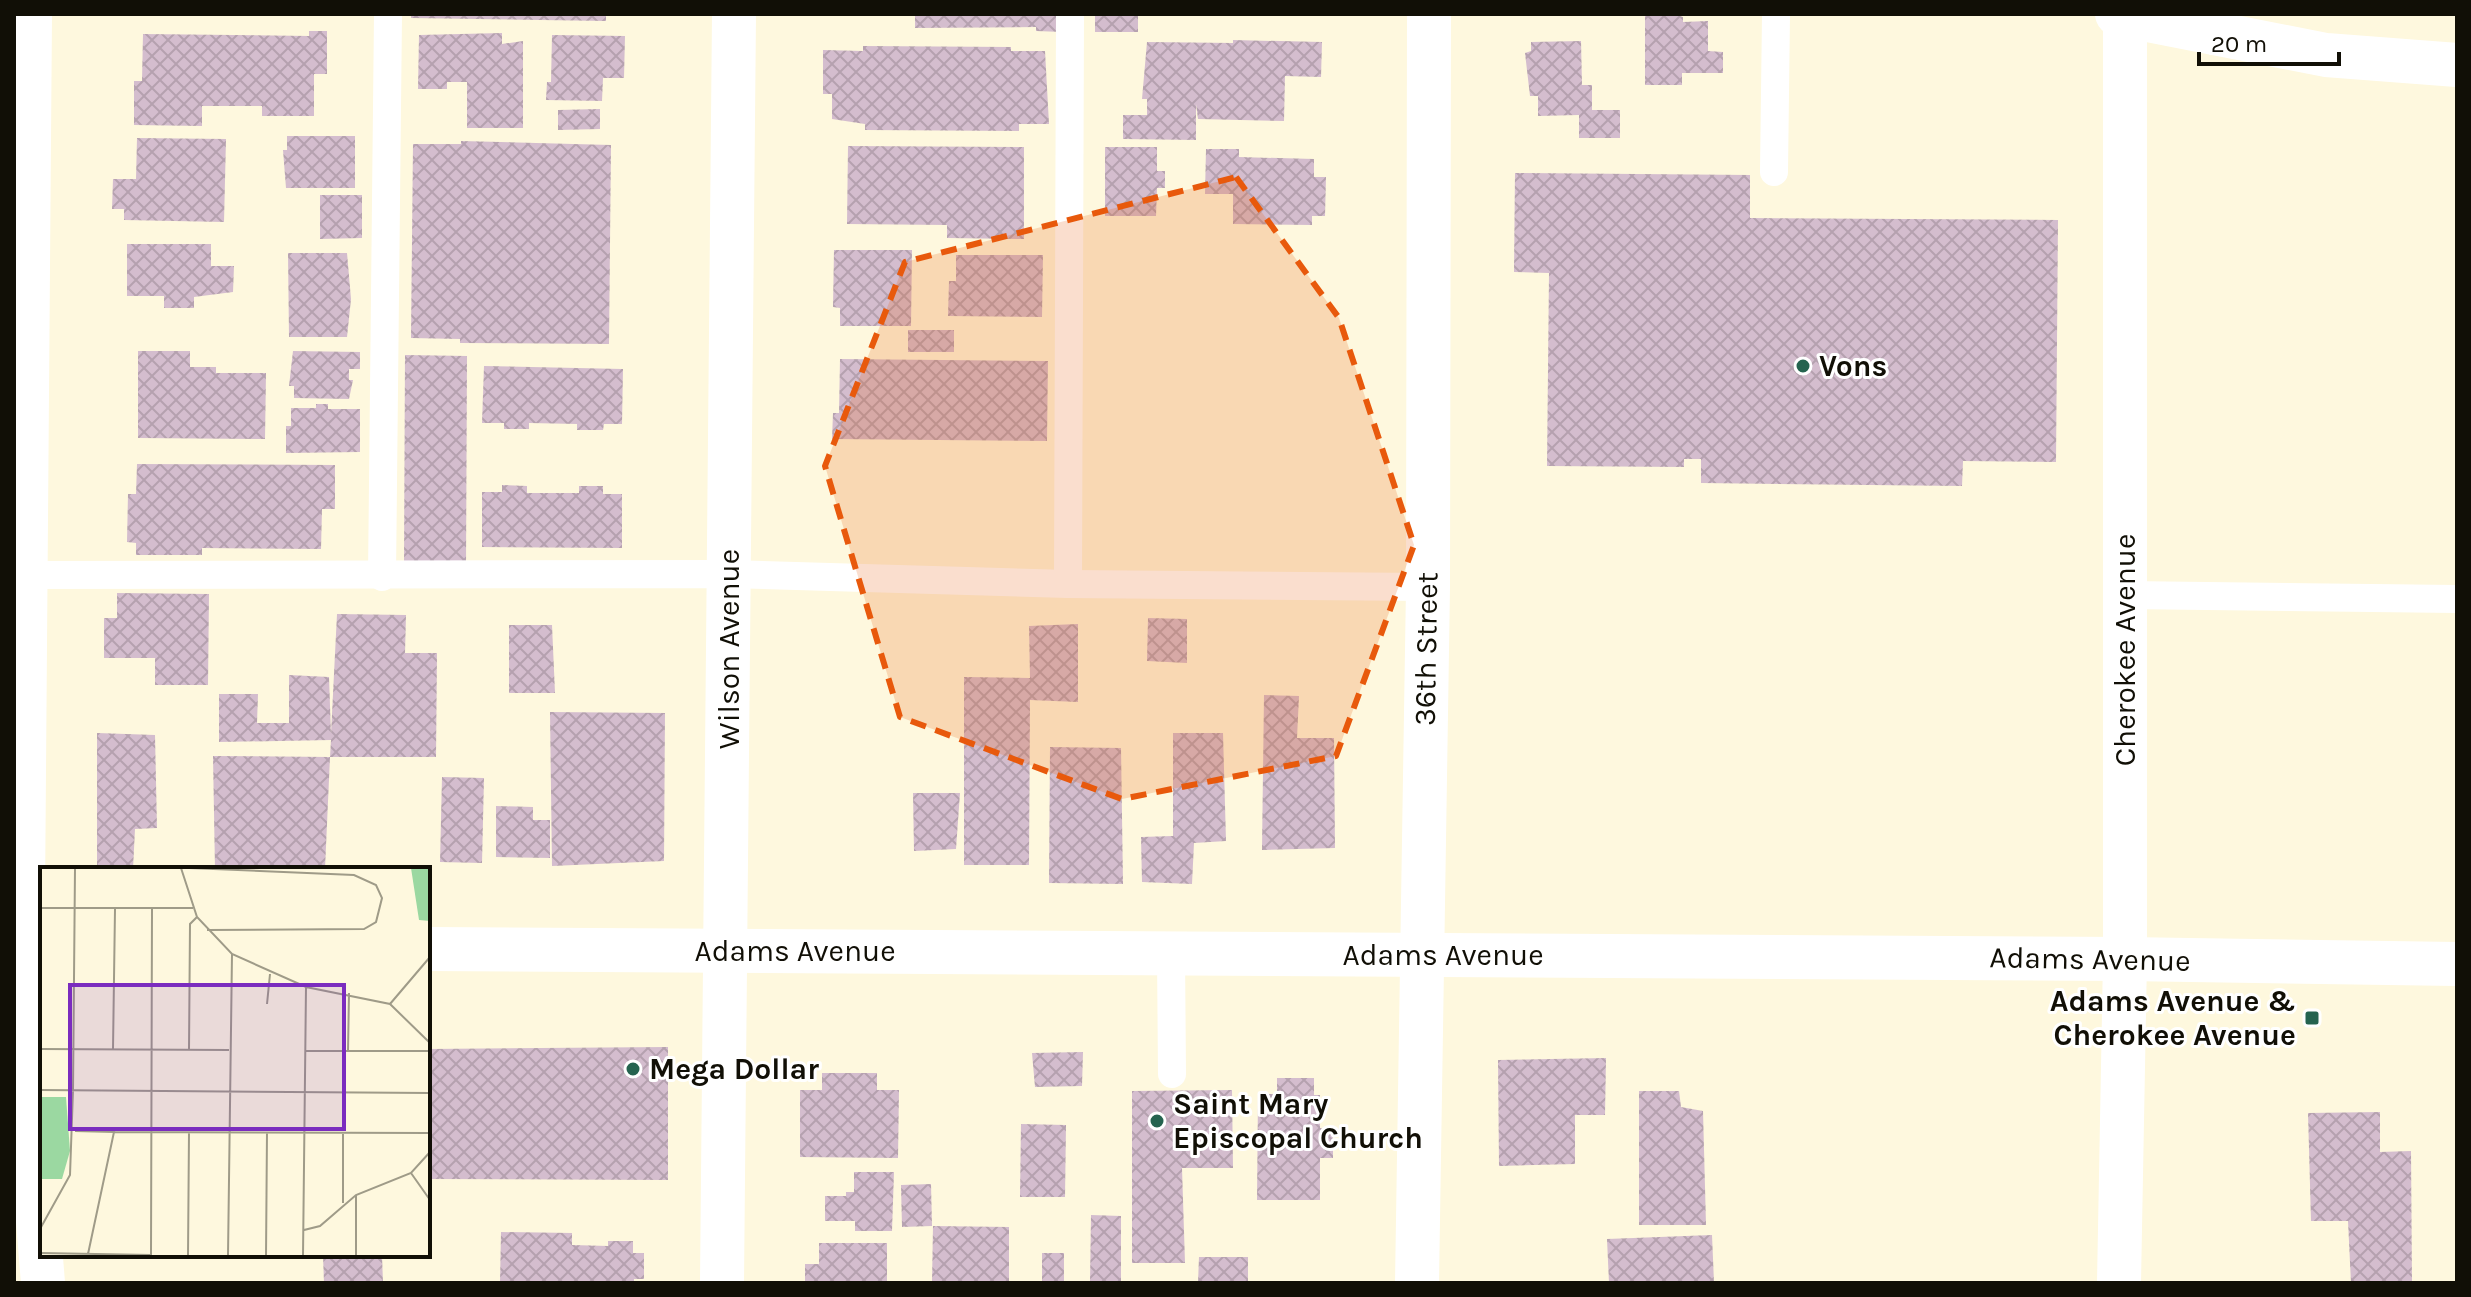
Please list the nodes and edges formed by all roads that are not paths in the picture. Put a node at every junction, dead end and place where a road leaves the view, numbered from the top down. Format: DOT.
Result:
graph roads {
  1 [pos="30,14"];
  2 [pos="388,14"];
  3 [pos="734,14"];
  4 [pos="1070,14"];
  5 [pos="1429,14"];
  6 [pos="1776,14"];
  7 [pos="2121,15"];
  8 [pos="2457,65"];
  9 [pos="1774,172"];
  10 [pos="730,574"];
  11 [pos="19,575"];
  12 [pos="382,577"];
  13 [pos="1068,584"];
  14 [pos="1428,587"];
  15 [pos="2125,595"];
  16 [pos="2457,599"];
  17 [pos="27,947"];
  18 [pos="430,949"];
  19 [pos="728,951"];
  20 [pos="1171,953"];
  21 [pos="1419,955"];
  22 [pos="2125,959"];
  23 [pos="2457,964"];
  24 [pos="1172,1074"];
  25 [pos="40,1246"];
  26 [pos="41,1257"];
  27 [pos="43,1283"];
  28 [pos="722,1283"];
  29 [pos="1417,1283"];
  30 [pos="2119,1283"];
  1 -- 11 [label="street"];
  2 -- 12 [label="lane"];
  3 -- 10 [label="street, Wilson Avenue"];
  4 -- 13 [label="lane"];
  5 -- 14 [label="street, 36th Street"];
  6 -- 9 [label="lane"];
  7 -- 8 [label="street"];
  7 -- 15 [label="street, Cherokee Avenue"];
  10 -- 12 [label="lane"];
  10 -- 13 [label="lane"];
  10 -- 19 [label="street, Wilson Avenue"];
  11 -- 12 [label="lane"];
  11 -- 17 [label="street"];
  13 -- 14 [label="lane"];
  14 -- 21 [label="street, 36th Street"];
  15 -- 16 [label="lane"];
  15 -- 22 [label="street, Cherokee Avenue"];
  17 -- 25 [label="street"];
  18 -- 19 [label="street, Adams Avenue"];
  19 -- 20 [label="street, Adams Avenue"];
  19 -- 28 [label="street, Wilson Avenue"];
  20 -- 21 [label="street, Adams Avenue"];
  20 -- 24 [label="lane"];
  21 -- 22 [label="street, Adams Avenue"];
  21 -- 29 [label="street, 36th Street"];
  22 -- 23 [label="street, Adams Avenue"];
  22 -- 30 [label="street, Cherokee Avenue"];
  26 -- 27 [label="street"];
}
